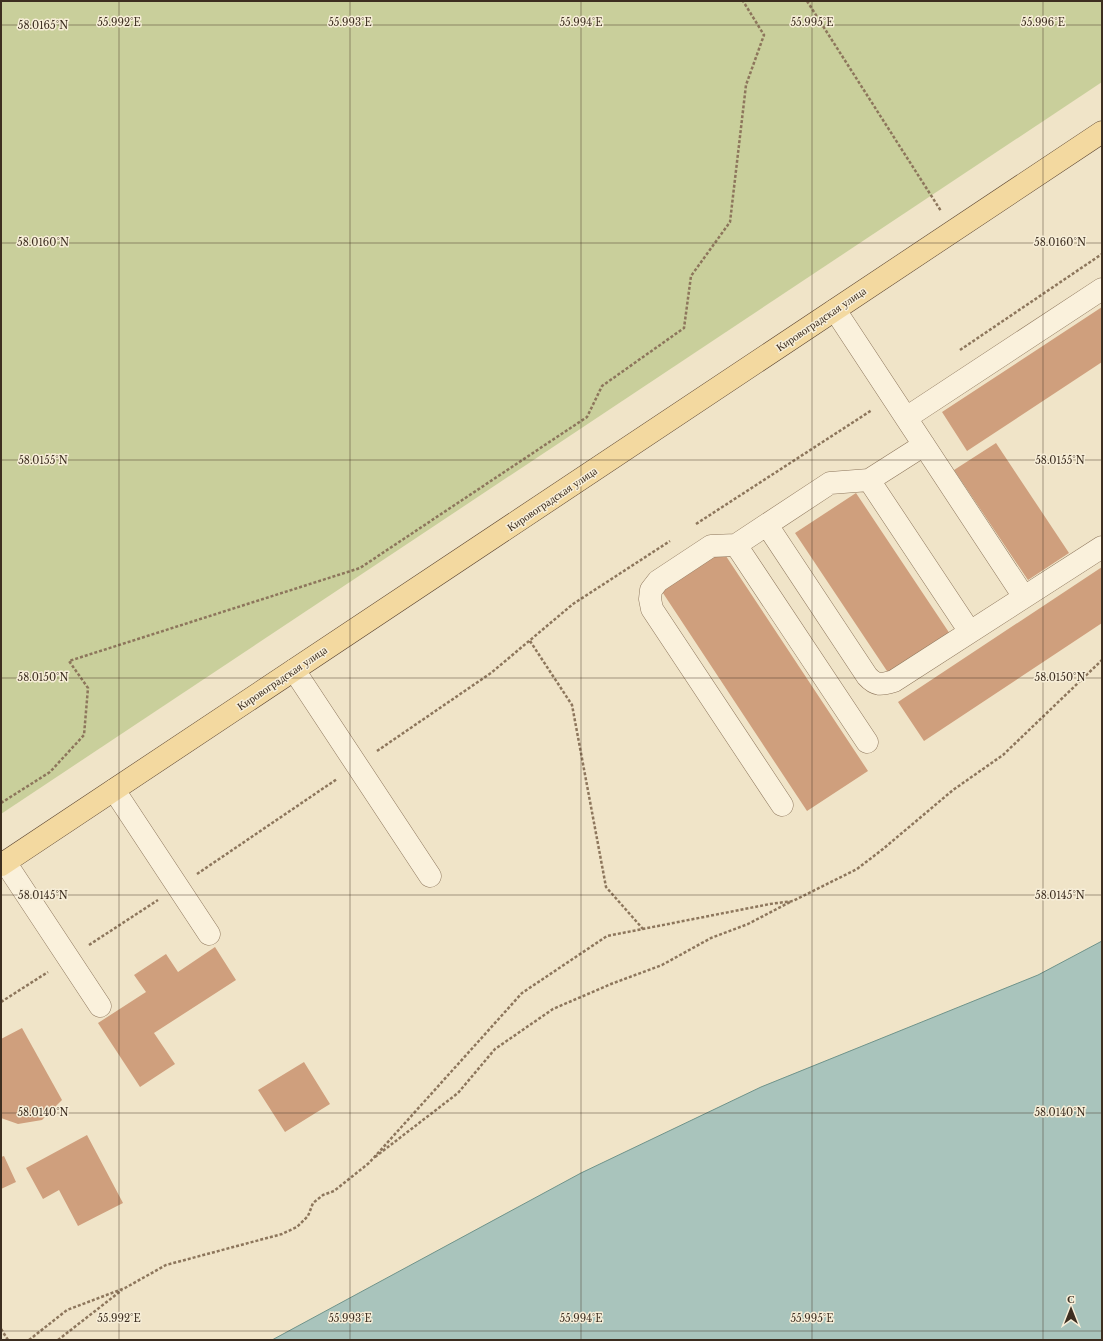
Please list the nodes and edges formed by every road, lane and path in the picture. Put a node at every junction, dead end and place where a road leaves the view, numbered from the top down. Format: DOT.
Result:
graph roads {
  1 [pos="743,1"];
  2 [pos="807,1"];
  3 [pos="1102,132"];
  4 [pos="954,231"];
  5 [pos="1102,254"];
  6 [pos="1102,289"];
  7 [pos="835,310"];
  8 [pos="958,352"];
  9 [pos="892,397"];
  10 [pos="906,418"];
  11 [pos="924,445"];
  12 [pos="869,480"];
  13 [pos="767,525"];
  14 [pos="692,527"];
  15 [pos="672,540"];
  16 [pos="736,545"];
  17 [pos="1102,546"];
  18 [pos="1024,597"];
  19 [pos="970,632"];
  20 [pos="530,640"];
  21 [pos="1102,660"];
  22 [pos="294,670"];
  23 [pos="867,742"];
  24 [pos="357,765"];
  25 [pos="114,790"];
  26 [pos="1,803"];
  27 [pos="782,805"];
  28 [pos="3,864"];
  29 [pos="430,876"];
  30 [pos="178,887"];
  31 [pos="793,901"];
  32 [pos="644,929"];
  33 [pos="209,934"];
  34 [pos="68,958"];
  35 [pos="1,1002"];
  36 [pos="100,1006"];
  37 [pos="368,1163"];
  38 [pos="125,1288"];
  39 [pos="1,1329"];
  40 [pos="8,1340"];
  41 [pos="29,1340"];
  42 [pos="58,1340"];
  1 -- 26 [label="path"];
  2 -- 4 [label="path"];
  3 -- 4 [label="main road, Кировоградская улица"];
  4 -- 7 [label="main road, Кировоградская улица"];
  5 -- 8 [label="path"];
  6 -- 10 [label="lane"];
  7 -- 9 [label="lane"];
  7 -- 22 [label="main road, Кировоградская улица"];
  9 -- 10 [label="lane"];
  9 -- 14 [label="path"];
  10 -- 11 [label="lane"];
  11 -- 12 [label="lane"];
  11 -- 18 [label="lane"];
  12 -- 13 [label="lane"];
  12 -- 19 [label="lane"];
  13 -- 16 [label="lane"];
  13 -- 19 [label="lane"];
  15 -- 20 [label="path"];
  16 -- 23 [label="lane"];
  16 -- 27 [label="lane"];
  17 -- 18 [label="lane"];
  18 -- 19 [label="lane"];
  20 -- 24 [label="path"];
  20 -- 32 [label="path"];
  21 -- 31 [label="path"];
  22 -- 24 [label="lane"];
  22 -- 25 [label="main road, Кировоградская улица"];
  24 -- 29 [label="lane"];
  24 -- 30 [label="path"];
  25 -- 28 [label="main road, Кировоградская улица"];
  25 -- 30 [label="lane"];
  28 -- 34 [label="lane"];
  30 -- 33 [label="lane"];
  30 -- 34 [label="path"];
  31 -- 32 [label="path"];
  31 -- 37 [label="path"];
  32 -- 37 [label="path"];
  34 -- 35 [label="path"];
  34 -- 36 [label="lane"];
  37 -- 38 [label="path"];
  38 -- 41 [label="path"];
  38 -- 42 [label="path"];
  39 -- 40 [label="path"];
}
